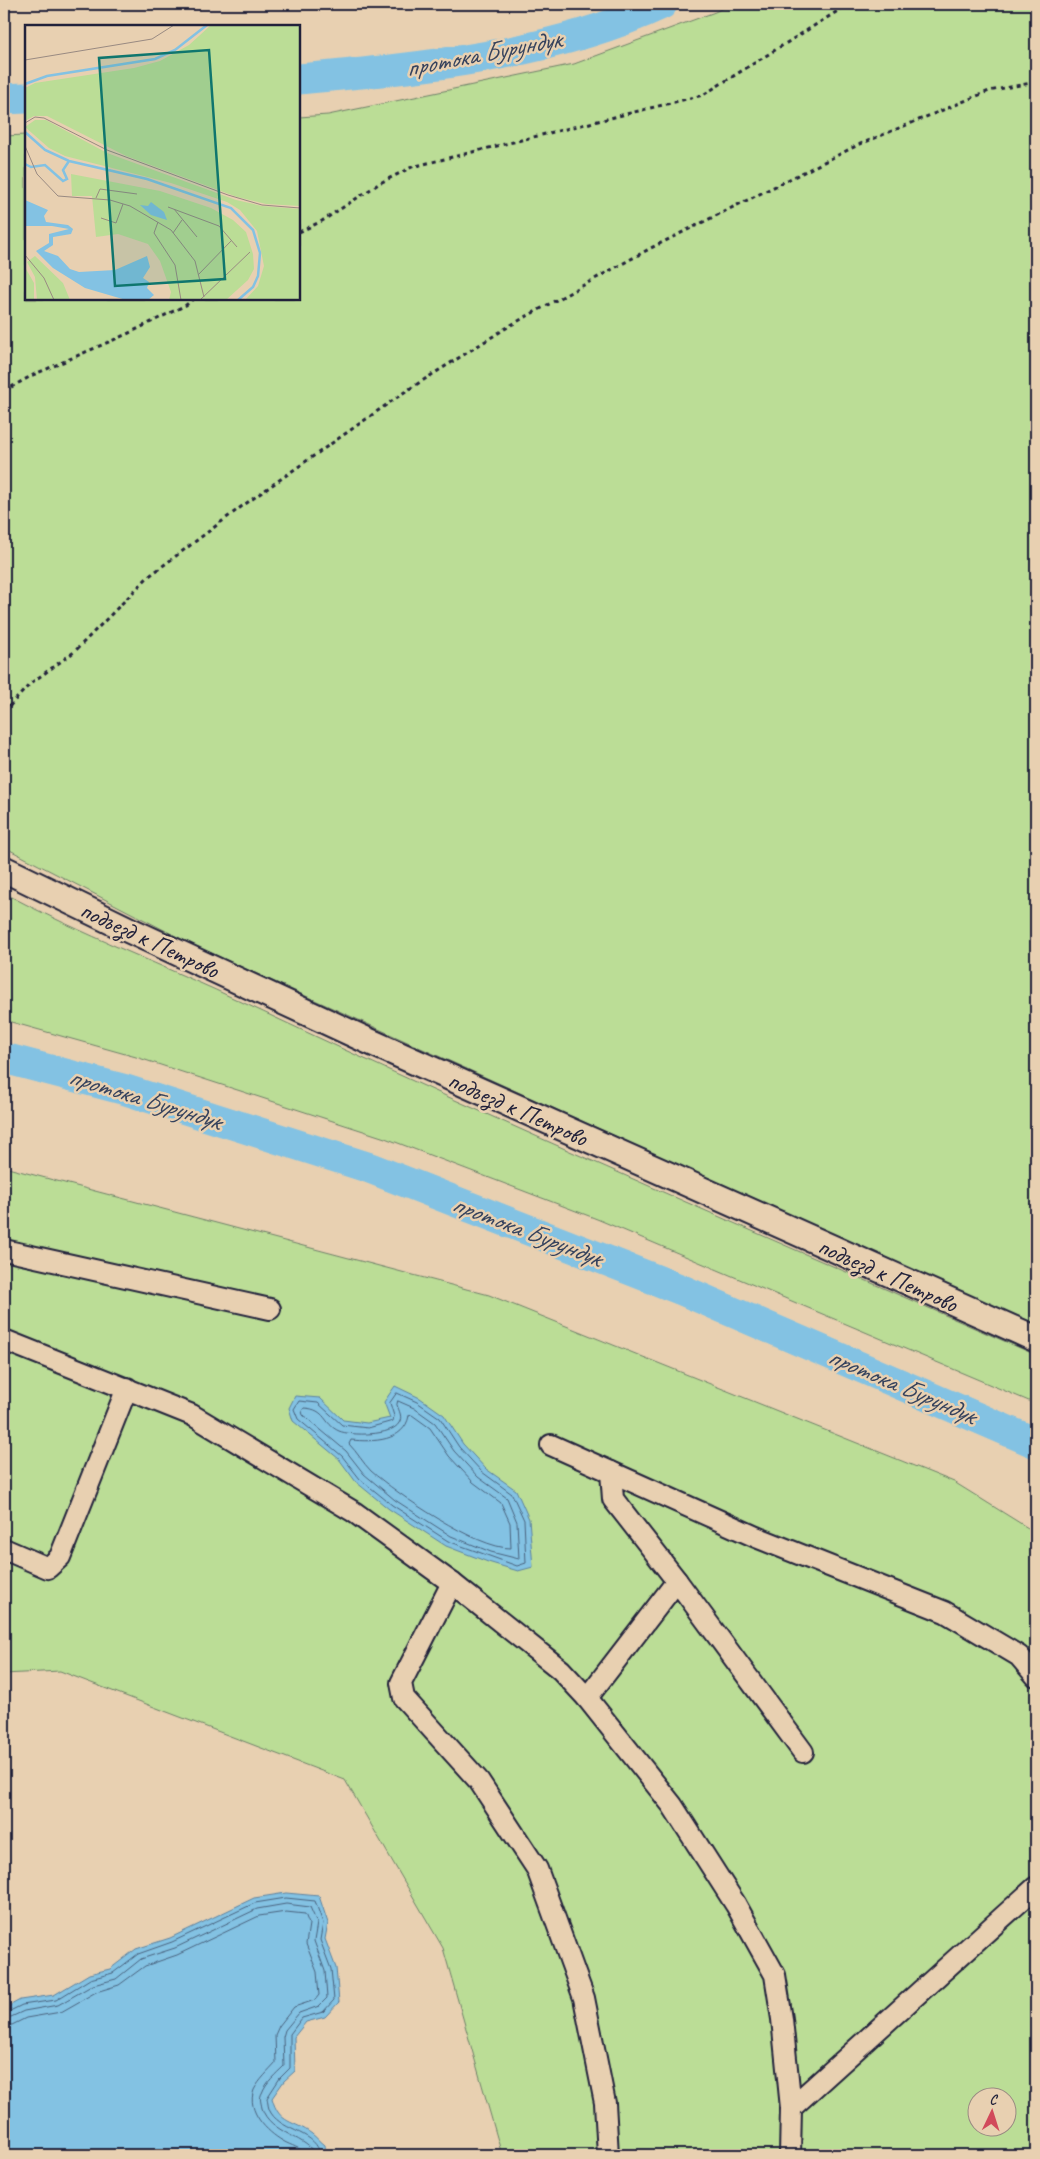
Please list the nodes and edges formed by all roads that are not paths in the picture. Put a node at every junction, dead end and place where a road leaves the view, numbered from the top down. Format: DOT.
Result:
graph roads {
  1 [pos="4,869"];
  2 [pos="4,1250"];
  3 [pos="270,1309"];
  4 [pos="1036,1339"];
  5 [pos="4,1340"];
  6 [pos="128,1388"];
  7 [pos="551,1445"];
  8 [pos="611,1472"];
  9 [pos="4,1549"];
  10 [pos="677,1581"];
  11 [pos="452,1583"];
  12 [pos="1036,1676"];
  13 [pos="587,1698"];
  14 [pos="803,1752"];
  15 [pos="1036,1887"];
  16 [pos="791,2108"];
  17 [pos="608,2155"];
  18 [pos="790,2155"];
  1 -- 4 [label="street, подъезд к Петрово"];
  2 -- 3 [label="street"];
  5 -- 6 [label="street"];
  6 -- 9 [label="street"];
  6 -- 11 [label="street"];
  7 -- 8 [label="street"];
  8 -- 10 [label="street"];
  8 -- 12 [label="street"];
  10 -- 13 [label="street"];
  10 -- 14 [label="street"];
  11 -- 13 [label="street"];
  11 -- 17 [label="street"];
  13 -- 16 [label="street"];
  15 -- 16 [label="street"];
  16 -- 18 [label="street"];
}
